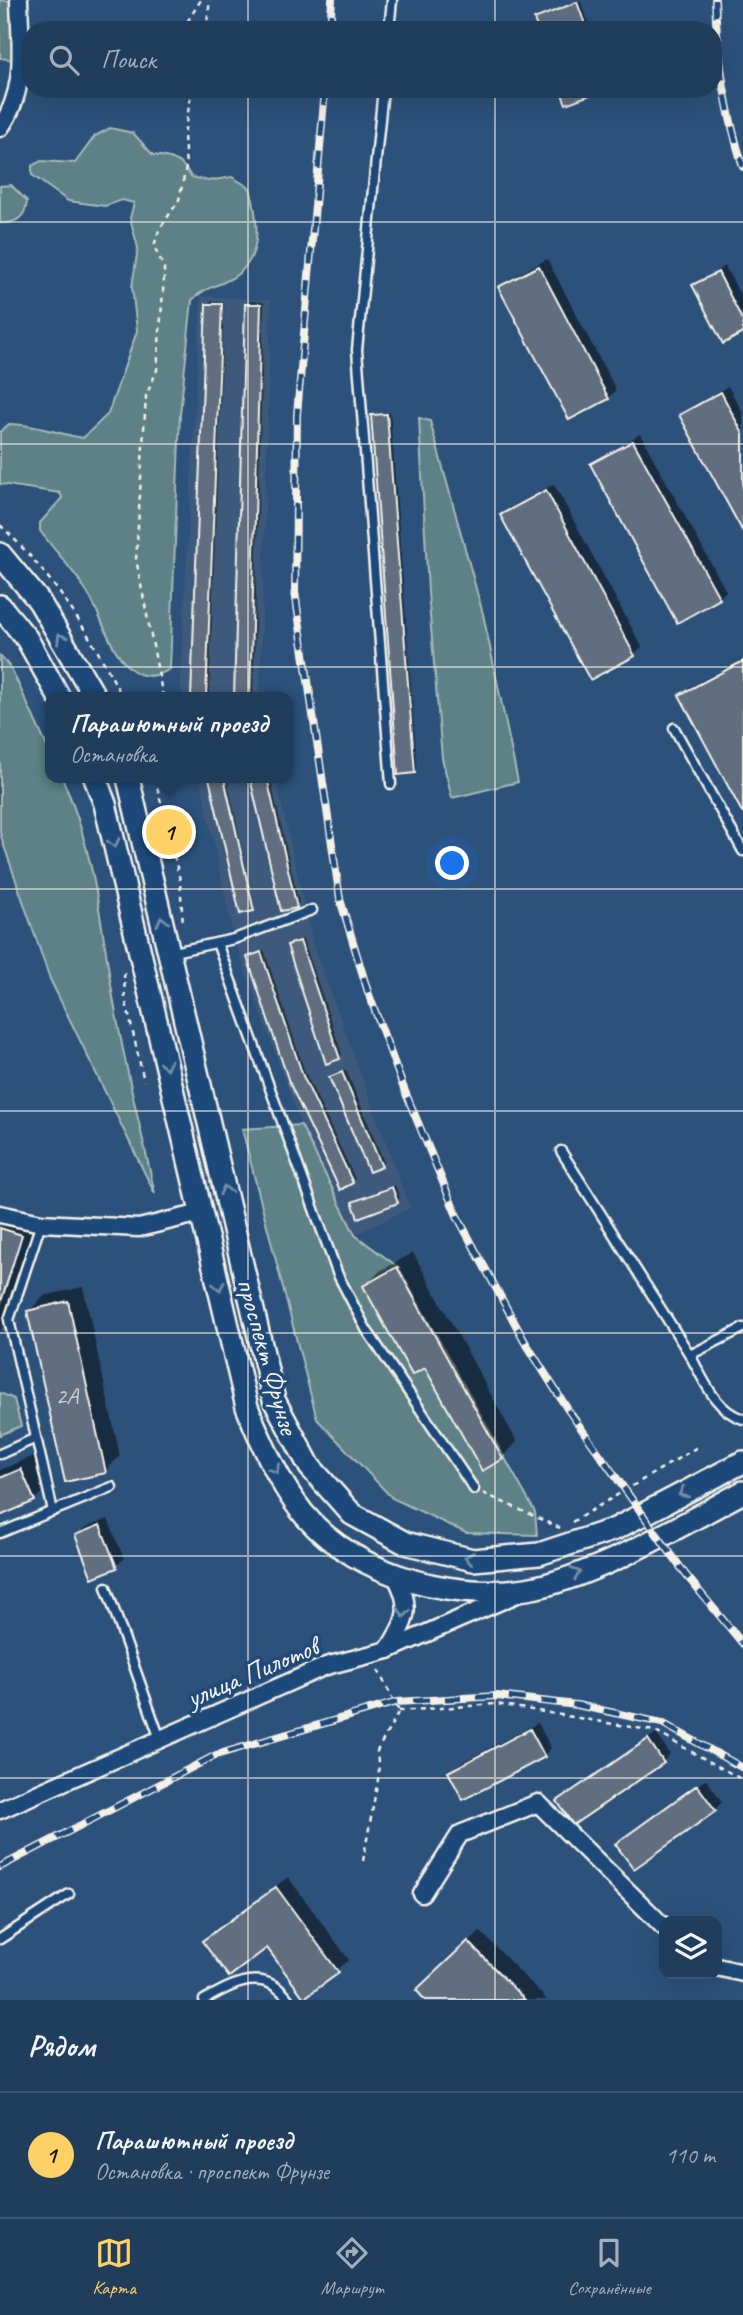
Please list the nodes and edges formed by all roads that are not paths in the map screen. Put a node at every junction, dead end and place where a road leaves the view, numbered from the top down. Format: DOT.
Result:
graph roads {
  1 [pos="19,0"];
  2 [pos="392,0"];
  3 [pos="390,21"];
  4 [pos="21,45"];
  5 [pos="21,74"];
  6 [pos="382,98"];
  7 [pos="0,128"];
  8 [pos="0,554"];
  9 [pos="0,606"];
  10 [pos="56,692"];
  11 [pos="92,692"];
  12 [pos="674,728"];
  13 [pos="97,783"];
  14 [pos="129,783"];
  15 [pos="391,785"];
  16 [pos="743,851"];
  17 [pos="312,910"];
  18 [pos="217,943"];
  19 [pos="169,953"];
  20 [pos="561,1151"];
  21 [pos="201,1213"];
  22 [pos="0,1214"];
  23 [pos="41,1223"];
  24 [pos="743,1328"];
  25 [pos="690,1355"];
  26 [pos="743,1419"];
  27 [pos="36,1438"];
  28 [pos="0,1454"];
  29 [pos="743,1462"];
  30 [pos="112,1487"];
  31 [pos="474,1489"];
  32 [pos="743,1492"];
  33 [pos="53,1511"];
  34 [pos="0,1532"];
  35 [pos="395,1575"];
  36 [pos="106,1587"];
  37 [pos="527,1589"];
  38 [pos="387,1650"];
  39 [pos="160,1739"];
  40 [pos="0,1810"];
  41 [pos="69,1894"];
  42 [pos="422,1894"];
  43 [pos="659,1922"];
  44 [pos="0,1939"];
  45 [pos="722,1968"];
  46 [pos="743,1973"];
  47 [pos="204,2000"];
  48 [pos="289,2000"];
  1 -- 4 [label="street"];
  2 -- 3 [label="lane"];
  5 -- 7 [label="street"];
  6 -- 15 [label="lane"];
  11 -- 8 [label="main road, one-way"];
  9 -- 10 [label="main road"];
  12 -- 16 [label="lane"];
  13 -- 21 [label="main road, проспект Фрунзе, one-way"];
  19 -- 14 [label="main road, проспект Фрунзе, one-way"];
  17 -- 18 [label="lane"];
  18 -- 19 [label="lane"];
  18 -- 31 [label="lane"];
  29 -- 19 [label="main road, проспект Фрунзе, one-way"];
  20 -- 25 [label="lane"];
  21 -- 23 [label="street"];
  21 -- 35 [label="main road, проспект Фрунзе, one-way"];
  22 -- 23 [label="street"];
  23 -- 27 [label="lane"];
  24 -- 25 [label="lane"];
  25 -- 26 [label="lane"];
  27 -- 28 [label="lane"];
  27 -- 33 [label="lane"];
  30 -- 33 [label="lane"];
  37 -- 32 [label="main road, проспект Фрунзе, one-way"];
  33 -- 34 [label="lane"];
  35 -- 37 [label="main road, проспект Фрунзе"];
  35 -- 38 [label="street, one-way"];
  36 -- 39 [label="lane"];
  37 -- 38 [label="street, улица Пилотов"];
  38 -- 39 [label="street, улица Пилотов"];
  39 -- 40 [label="street, улица Пилотов"];
  41 -- 44 [label="lane"];
  42 -- 43 [label="street"];
  45 -- 46 [label="street"];
  47 -- 48 [label="lane"];
}
